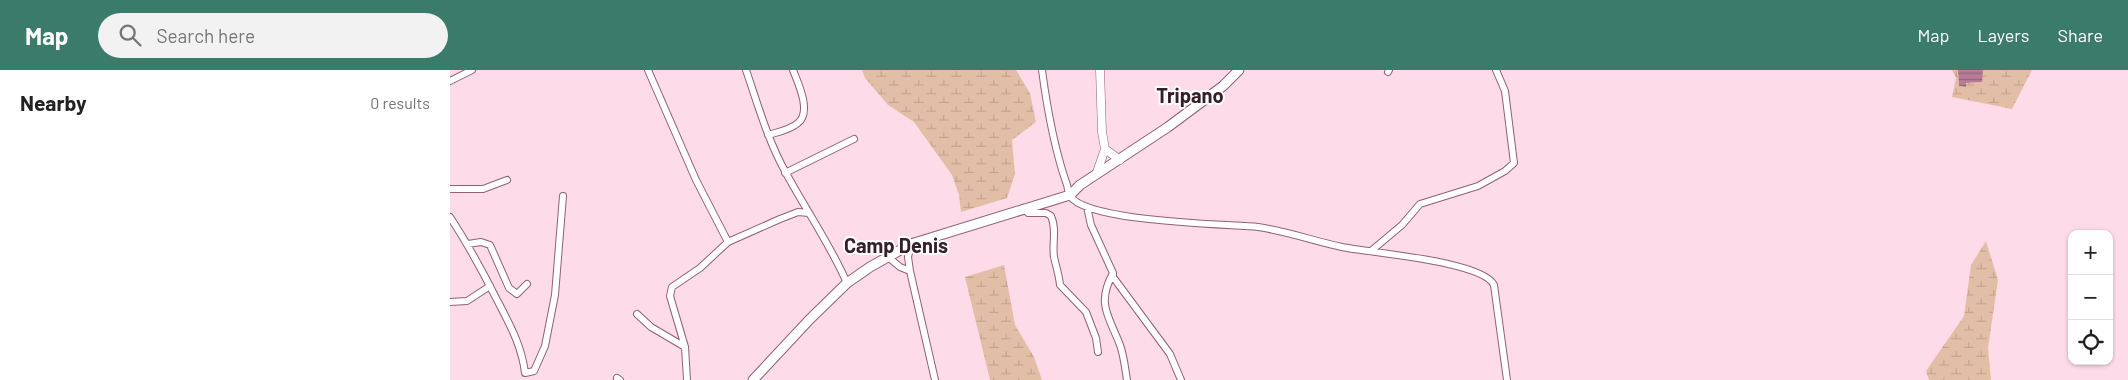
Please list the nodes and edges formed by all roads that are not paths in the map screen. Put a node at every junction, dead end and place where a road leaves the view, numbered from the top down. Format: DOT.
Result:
graph roads {
  1 [pos="472,70"];
  2 [pos="648,70"];
  3 [pos="746,70"];
  4 [pos="793,70"];
  5 [pos="1042,70"];
  6 [pos="1100,70"];
  7 [pos="1239,70"];
  8 [pos="1496,70"];
  9 [pos="450,82"];
  10 [pos="768,136"];
  11 [pos="854,139"];
  12 [pos="1105,149"];
  13 [pos="1120,160"];
  14 [pos="785,173"];
  15 [pos="1096,175"];
  16 [pos="507,180"];
  17 [pos="450,189"];
  18 [pos="1070,195"];
  19 [pos="563,196"];
  20 [pos="804,204"];
  21 [pos="1087,207"];
  22 [pos="1023,208"];
  23 [pos="798,212"];
  24 [pos="809,213"];
  25 [pos="450,217"];
  26 [pos="728,242"];
  27 [pos="468,244"];
  28 [pos="911,244"];
  29 [pos="1372,251"];
  30 [pos="888,257"];
  31 [pos="910,271"];
  32 [pos="1113,273"];
  33 [pos="847,282"];
  34 [pos="527,284"];
  35 [pos="490,286"];
  36 [pos="450,302"];
  37 [pos="637,314"];
  38 [pos="684,347"];
  39 [pos="1098,352"];
  40 [pos="525,377"];
  41 [pos="687,380"];
  42 [pos="753,380"];
  43 [pos="935,380"];
  44 [pos="1128,380"];
  45 [pos="1181,380"];
  46 [pos="1507,380"];
  1 -- 9 [label="street"];
  2 -- 26 [label="street"];
  3 -- 10 [label="street"];
  4 -- 10 [label="street"];
  5 -- 18 [label="street"];
  6 -- 12 [label="main road"];
  7 -- 13 [label="highway"];
  8 -- 29 [label="street"];
  10 -- 14 [label="street"];
  11 -- 14 [label="street"];
  12 -- 13 [label="main road"];
  12 -- 15 [label="main road"];
  13 -- 15 [label="highway"];
  14 -- 20 [label="street"];
  15 -- 18 [label="highway"];
  16 -- 17 [label="street"];
  18 -- 21 [label="street"];
  18 -- 22 [label="highway"];
  19 -- 40 [label="street"];
  20 -- 23 [label="street"];
  20 -- 24 [label="street"];
  21 -- 29 [label="street"];
  21 -- 32 [label="street"];
  22 -- 28 [label="highway"];
  22 -- 39 [label="street"];
  23 -- 24 [label="street"];
  23 -- 26 [label="street"];
  24 -- 33 [label="street"];
  25 -- 27 [label="street"];
  26 -- 38 [label="street"];
  27 -- 34 [label="street"];
  27 -- 35 [label="street"];
  28 -- 30 [label="highway"];
  28 -- 31 [label="street"];
  29 -- 46 [label="street"];
  30 -- 31 [label="street"];
  30 -- 33 [label="highway"];
  31 -- 43 [label="street"];
  32 -- 44 [label="street"];
  32 -- 45 [label="street"];
  33 -- 42 [label="highway"];
  35 -- 36 [label="street"];
  35 -- 40 [label="street"];
  37 -- 38 [label="street"];
  38 -- 41 [label="street"];
}
